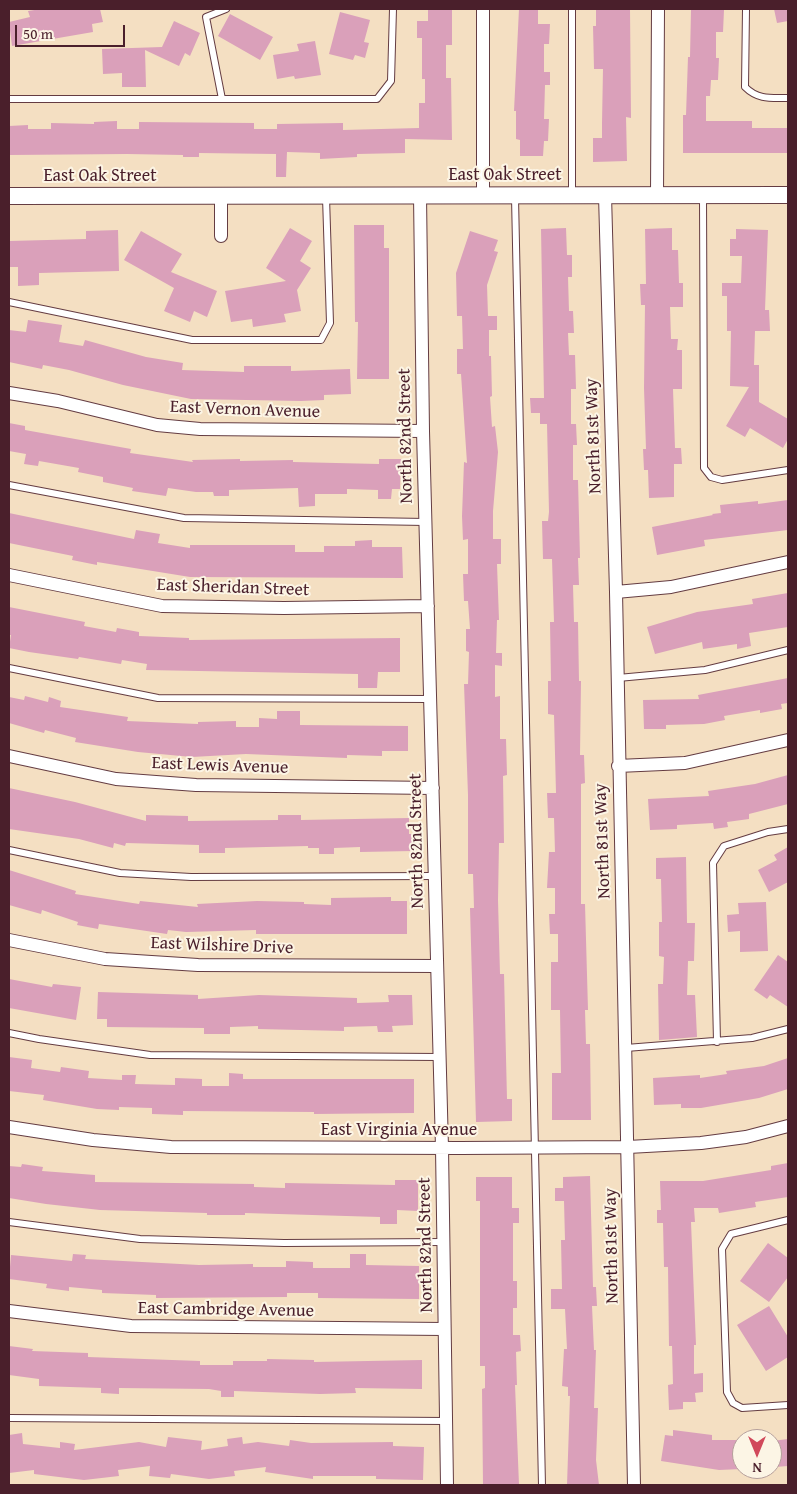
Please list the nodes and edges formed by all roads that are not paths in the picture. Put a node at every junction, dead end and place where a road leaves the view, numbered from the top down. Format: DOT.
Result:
graph roads {
  1 [pos="226,9"];
  2 [pos="393,9"];
  3 [pos="483,9"];
  4 [pos="572,9"];
  5 [pos="658,9"];
  6 [pos="746,9"];
  7 [pos="788,98"];
  8 [pos="9,99"];
  9 [pos="222,99"];
  10 [pos="788,195"];
  11 [pos="9,196"];
  12 [pos="221,196"];
  13 [pos="326,196"];
  14 [pos="420,196"];
  15 [pos="483,196"];
  16 [pos="515,196"];
  17 [pos="572,196"];
  18 [pos="605,196"];
  19 [pos="657,196"];
  20 [pos="703,196"];
  21 [pos="221,236"];
  22 [pos="9,302"];
  23 [pos="9,393"];
  24 [pos="423,431"];
  25 [pos="788,470"];
  26 [pos="9,486"];
  27 [pos="426,522"];
  28 [pos="788,562"];
  29 [pos="9,575"];
  30 [pos="616,592"];
  31 [pos="428,606"];
  32 [pos="788,650"];
  33 [pos="9,668"];
  34 [pos="618,678"];
  35 [pos="431,699"];
  36 [pos="788,740"];
  37 [pos="9,756"];
  38 [pos="618,766"];
  39 [pos="433,788"];
  40 [pos="788,829"];
  41 [pos="9,850"];
  42 [pos="435,876"];
  43 [pos="9,940"];
  44 [pos="437,966"];
  45 [pos="788,1029"];
  46 [pos="9,1033"];
  47 [pos="717,1042"];
  48 [pos="626,1048"];
  49 [pos="439,1057"];
  50 [pos="788,1126"];
  51 [pos="9,1127"];
  52 [pos="628,1147"];
  53 [pos="442,1148"];
  54 [pos="534,1148"];
  55 [pos="788,1220"];
  56 [pos="9,1222"];
  57 [pos="443,1242"];
  58 [pos="9,1311"];
  59 [pos="444,1329"];
  60 [pos="788,1405"];
  61 [pos="9,1418"];
  62 [pos="446,1421"];
  63 [pos="447,1485"];
  64 [pos="542,1485"];
  65 [pos="634,1485"];
  1 -- 9 [label="lane"];
  2 -- 9 [label="lane"];
  3 -- 15 [label="street"];
  4 -- 17 [label="lane"];
  5 -- 19 [label="street"];
  6 -- 7 [label="lane"];
  8 -- 9 [label="lane"];
  10 -- 20 [label="street, East Oak Street"];
  11 -- 12 [label="street, East Oak Street"];
  12 -- 13 [label="street, East Oak Street"];
  12 -- 21 [label="street"];
  13 -- 14 [label="street, East Oak Street"];
  13 -- 22 [label="lane"];
  14 -- 15 [label="street, East Oak Street"];
  14 -- 24 [label="street, North 82nd Street"];
  15 -- 16 [label="street, East Oak Street"];
  16 -- 17 [label="street, East Oak Street"];
  16 -- 54 [label="lane"];
  17 -- 18 [label="street, East Oak Street"];
  18 -- 19 [label="street, East Oak Street"];
  18 -- 30 [label="street, North 81st Way"];
  19 -- 20 [label="street, East Oak Street"];
  20 -- 25 [label="lane"];
  23 -- 24 [label="street, East Vernon Avenue"];
  24 -- 27 [label="street, North 82nd Street"];
  26 -- 27 [label="lane"];
  27 -- 31 [label="street, North 82nd Street"];
  28 -- 30 [label="street"];
  29 -- 31 [label="street, East Sheridan Street"];
  30 -- 34 [label="street, North 81st Way"];
  31 -- 35 [label="street, North 82nd Street"];
  32 -- 34 [label="lane"];
  33 -- 35 [label="lane"];
  34 -- 38 [label="street, North 81st Way"];
  35 -- 39 [label="street, North 82nd Street"];
  36 -- 38 [label="street"];
  37 -- 39 [label="street, East Lewis Avenue"];
  38 -- 48 [label="street, North 81st Way"];
  39 -- 42 [label="street, North 82nd Street"];
  40 -- 47 [label="lane"];
  41 -- 42 [label="lane"];
  42 -- 44 [label="street, North 82nd Street"];
  43 -- 44 [label="street, East Wilshire Drive"];
  44 -- 49 [label="street, North 82nd Street"];
  45 -- 47 [label="lane"];
  46 -- 49 [label="lane"];
  47 -- 48 [label="lane"];
  48 -- 52 [label="street, North 81st Way"];
  49 -- 53 [label="street, North 82nd Street"];
  50 -- 52 [label="street, East Virginia Avenue"];
  51 -- 53 [label="street, East Virginia Avenue"];
  52 -- 54 [label="street, East Virginia Avenue"];
  52 -- 65 [label="street, North 81st Way"];
  53 -- 54 [label="street, East Virginia Avenue"];
  53 -- 57 [label="street, North 82nd Street"];
  54 -- 64 [label="lane"];
  55 -- 60 [label="lane"];
  56 -- 57 [label="lane"];
  57 -- 59 [label="street, North 82nd Street"];
  58 -- 59 [label="street, East Cambridge Avenue"];
  59 -- 62 [label="street, North 82nd Street"];
  61 -- 62 [label="lane"];
  62 -- 63 [label="street, North 82nd Street"];
}
